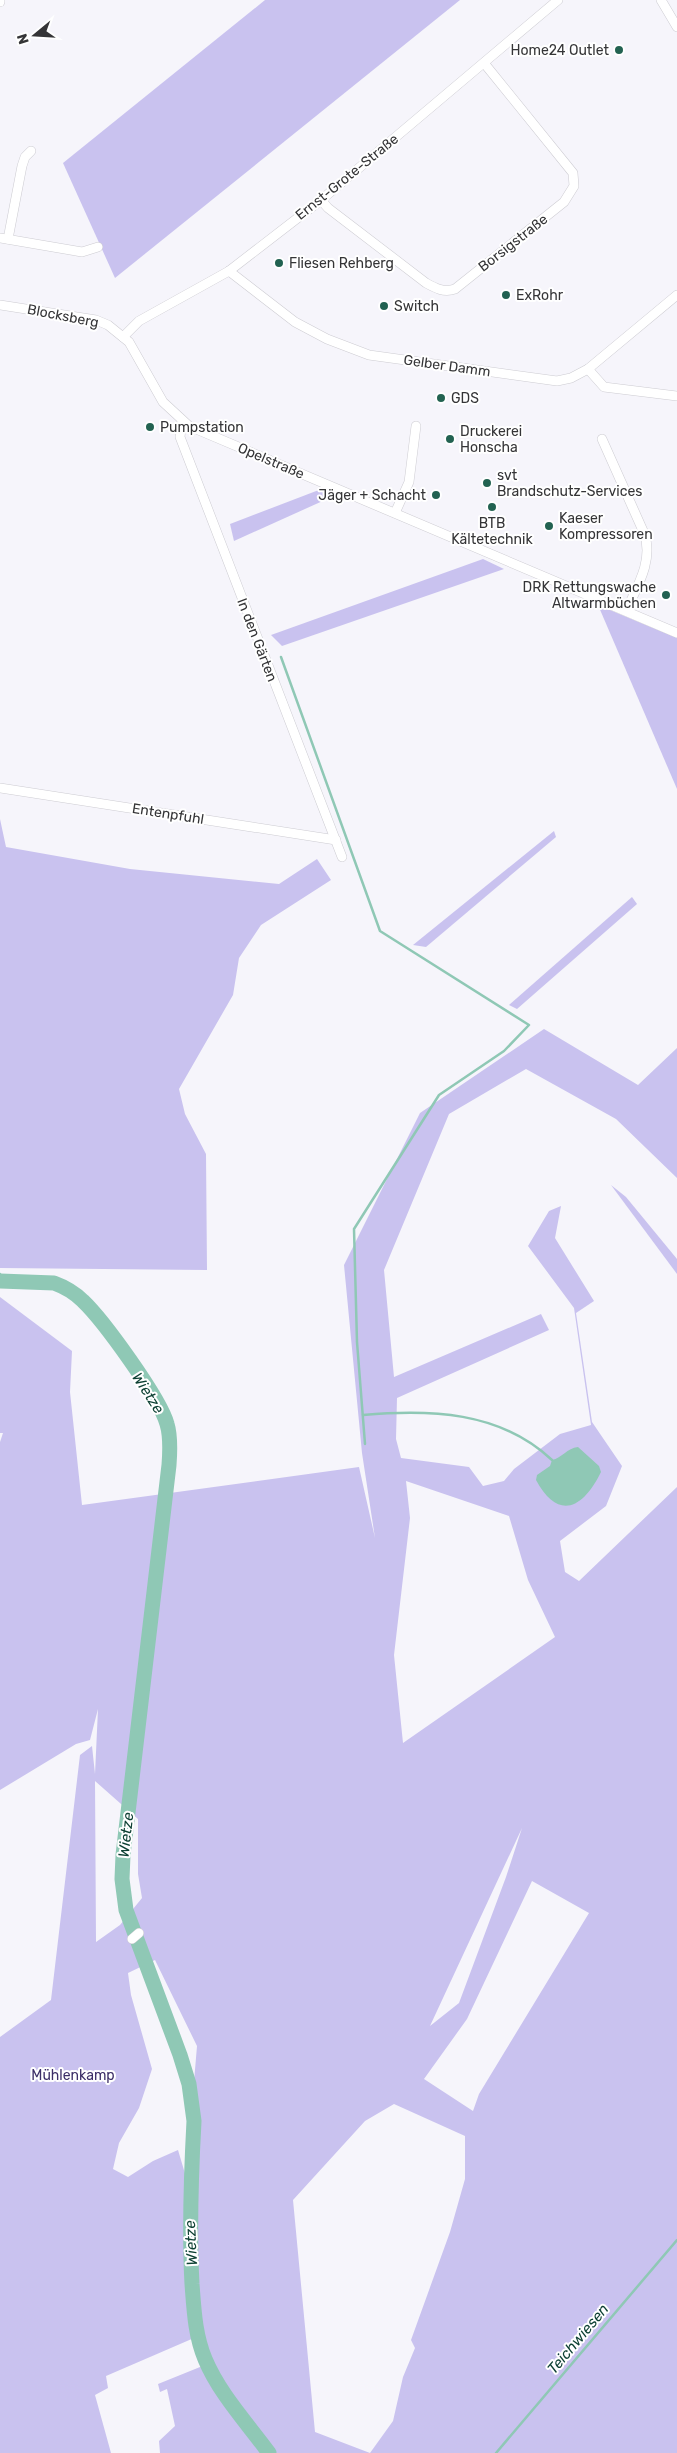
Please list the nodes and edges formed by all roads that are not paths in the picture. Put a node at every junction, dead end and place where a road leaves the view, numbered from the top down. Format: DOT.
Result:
graph roads {
  1 [pos="558,0"];
  2 [pos="661,0"];
  3 [pos="677,28"];
  4 [pos="484,63"];
  5 [pos="32,150"];
  6 [pos="321,200"];
  7 [pos="4,239"];
  8 [pos="98,246"];
  9 [pos="229,271"];
  10 [pos="677,295"];
  11 [pos="0,306"];
  12 [pos="123,337"];
  13 [pos="588,368"];
  14 [pos="677,396"];
  15 [pos="182,421"];
  16 [pos="416,426"];
  17 [pos="602,439"];
  18 [pos="395,513"];
  19 [pos="626,611"];
  20 [pos="677,633"];
  21 [pos="0,788"];
  22 [pos="336,840"];
  23 [pos="342,857"];
  1 -- 4 [label="street, Ernst-Grote-Straße"];
  2 -- 3 [label="street"];
  4 -- 6 [label="street, Ernst-Grote-Straße"];
  4 -- 6 [label="street, Borsigstraße"];
  5 -- 7 [label="street"];
  6 -- 9 [label="street, Ernst-Grote-Straße"];
  7 -- 8 [label="street"];
  9 -- 12 [label="street, Ernst-Grote-Straße"];
  9 -- 13 [label="street, Gelber Damm"];
  10 -- 13 [label="street, Gelber Damm"];
  11 -- 12 [label="street, Blocksberg"];
  12 -- 15 [label="street, Opelstraße"];
  13 -- 14 [label="street"];
  15 -- 18 [label="street, Opelstraße"];
  15 -- 22 [label="street, In den Gärten"];
  16 -- 18 [label="street"];
  17 -- 19 [label="street"];
  18 -- 19 [label="street, Opelstraße"];
  19 -- 20 [label="street, Opelstraße"];
  21 -- 22 [label="street, Entenpfuhl"];
  22 -- 23 [label="street, In den Gärten"];
}
